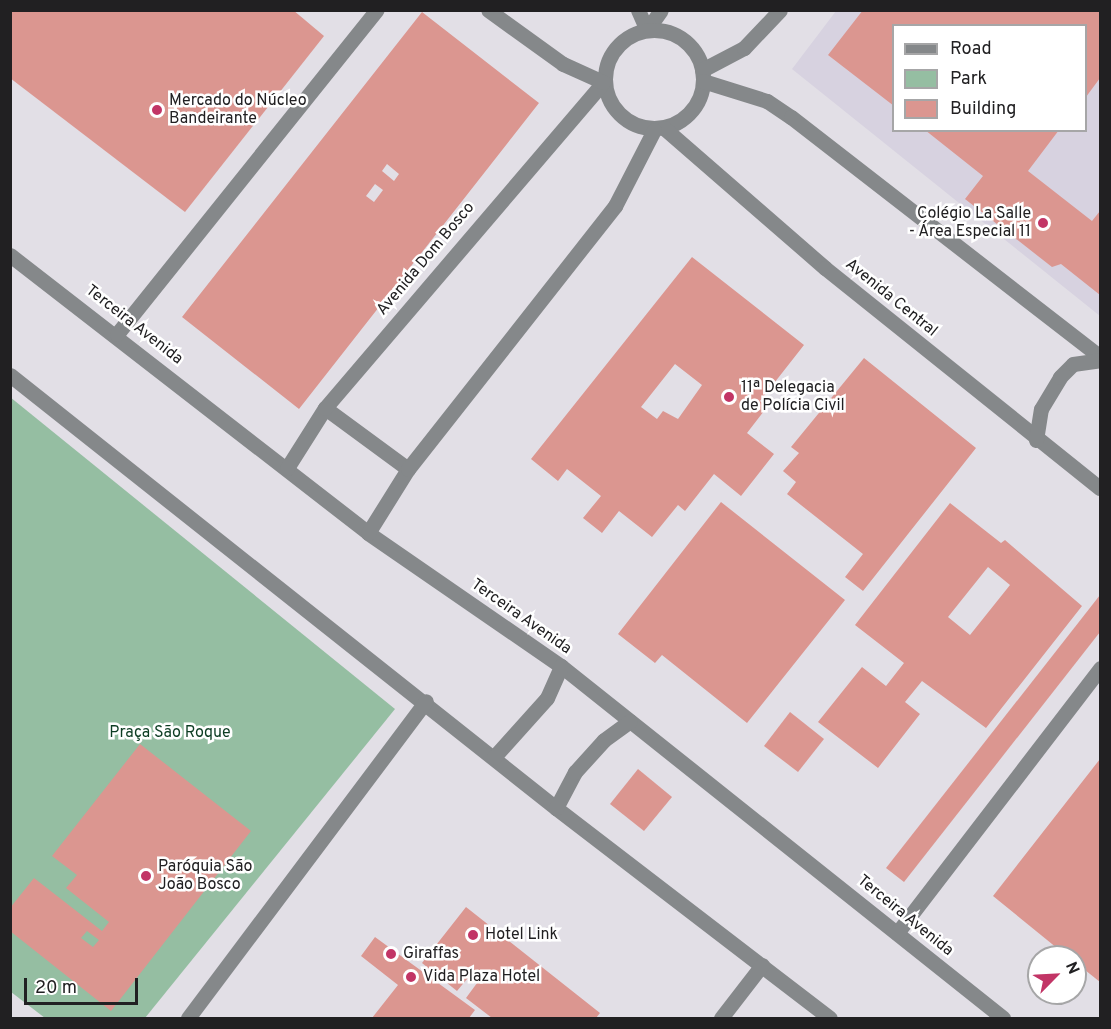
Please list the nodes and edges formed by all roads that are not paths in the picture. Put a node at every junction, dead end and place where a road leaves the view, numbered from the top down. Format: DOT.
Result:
graph roads {
  1 [pos="377,10"];
  2 [pos="488,10"];
  3 [pos="638,10"];
  4 [pos="662,10"];
  5 [pos="780,10"];
  6 [pos="647,30"];
  7 [pos="703,76"];
  8 [pos="603,82"];
  9 [pos="659,129"];
  10 [pos="10,255"];
  11 [pos="117,334"];
  12 [pos="1101,358"];
  13 [pos="10,375"];
  14 [pos="325,408"];
  15 [pos="1036,440"];
  16 [pos="287,468"];
  17 [pos="408,469"];
  18 [pos="1101,488"];
  19 [pos="368,533"];
  20 [pos="561,666"];
  21 [pos="1101,668"];
  22 [pos="426,701"];
  23 [pos="630,721"];
  24 [pos="494,757"];
  25 [pos="556,808"];
  26 [pos="897,933"];
  27 [pos="762,965"];
  28 [pos="188,1018"];
  29 [pos="721,1018"];
  30 [pos="830,1018"];
  31 [pos="1003,1018"];
  1 -- 11 [label="street"];
  2 -- 8 [label="street"];
  3 -- 6 [label="street"];
  4 -- 6 [label="street"];
  5 -- 7 [label="street"];
  6 -- 7 [label="street"];
  6 -- 8 [label="street"];
  7 -- 9 [label="street"];
  7 -- 12 [label="street"];
  8 -- 9 [label="street"];
  8 -- 14 [label="street, Avenida Dom Bosco"];
  9 -- 15 [label="street, Avenida Central"];
  9 -- 17 [label="street"];
  10 -- 11 [label="street, Terceira Avenida"];
  11 -- 16 [label="street, Terceira Avenida"];
  12 -- 15 [label="street"];
  13 -- 22 [label="street"];
  14 -- 16 [label="street, Avenida Dom Bosco"];
  14 -- 17 [label="street"];
  15 -- 18 [label="street, Avenida Central"];
  16 -- 19 [label="street, Terceira Avenida"];
  17 -- 19 [label="street"];
  19 -- 20 [label="street, Terceira Avenida"];
  20 -- 23 [label="street, Terceira Avenida"];
  20 -- 24 [label="street"];
  21 -- 26 [label="street"];
  22 -- 24 [label="street"];
  22 -- 28 [label="street"];
  23 -- 25 [label="street"];
  23 -- 26 [label="street, Terceira Avenida"];
  24 -- 25 [label="street"];
  25 -- 27 [label="street"];
  26 -- 31 [label="street, Terceira Avenida"];
  27 -- 29 [label="street"];
  27 -- 30 [label="street"];
}
